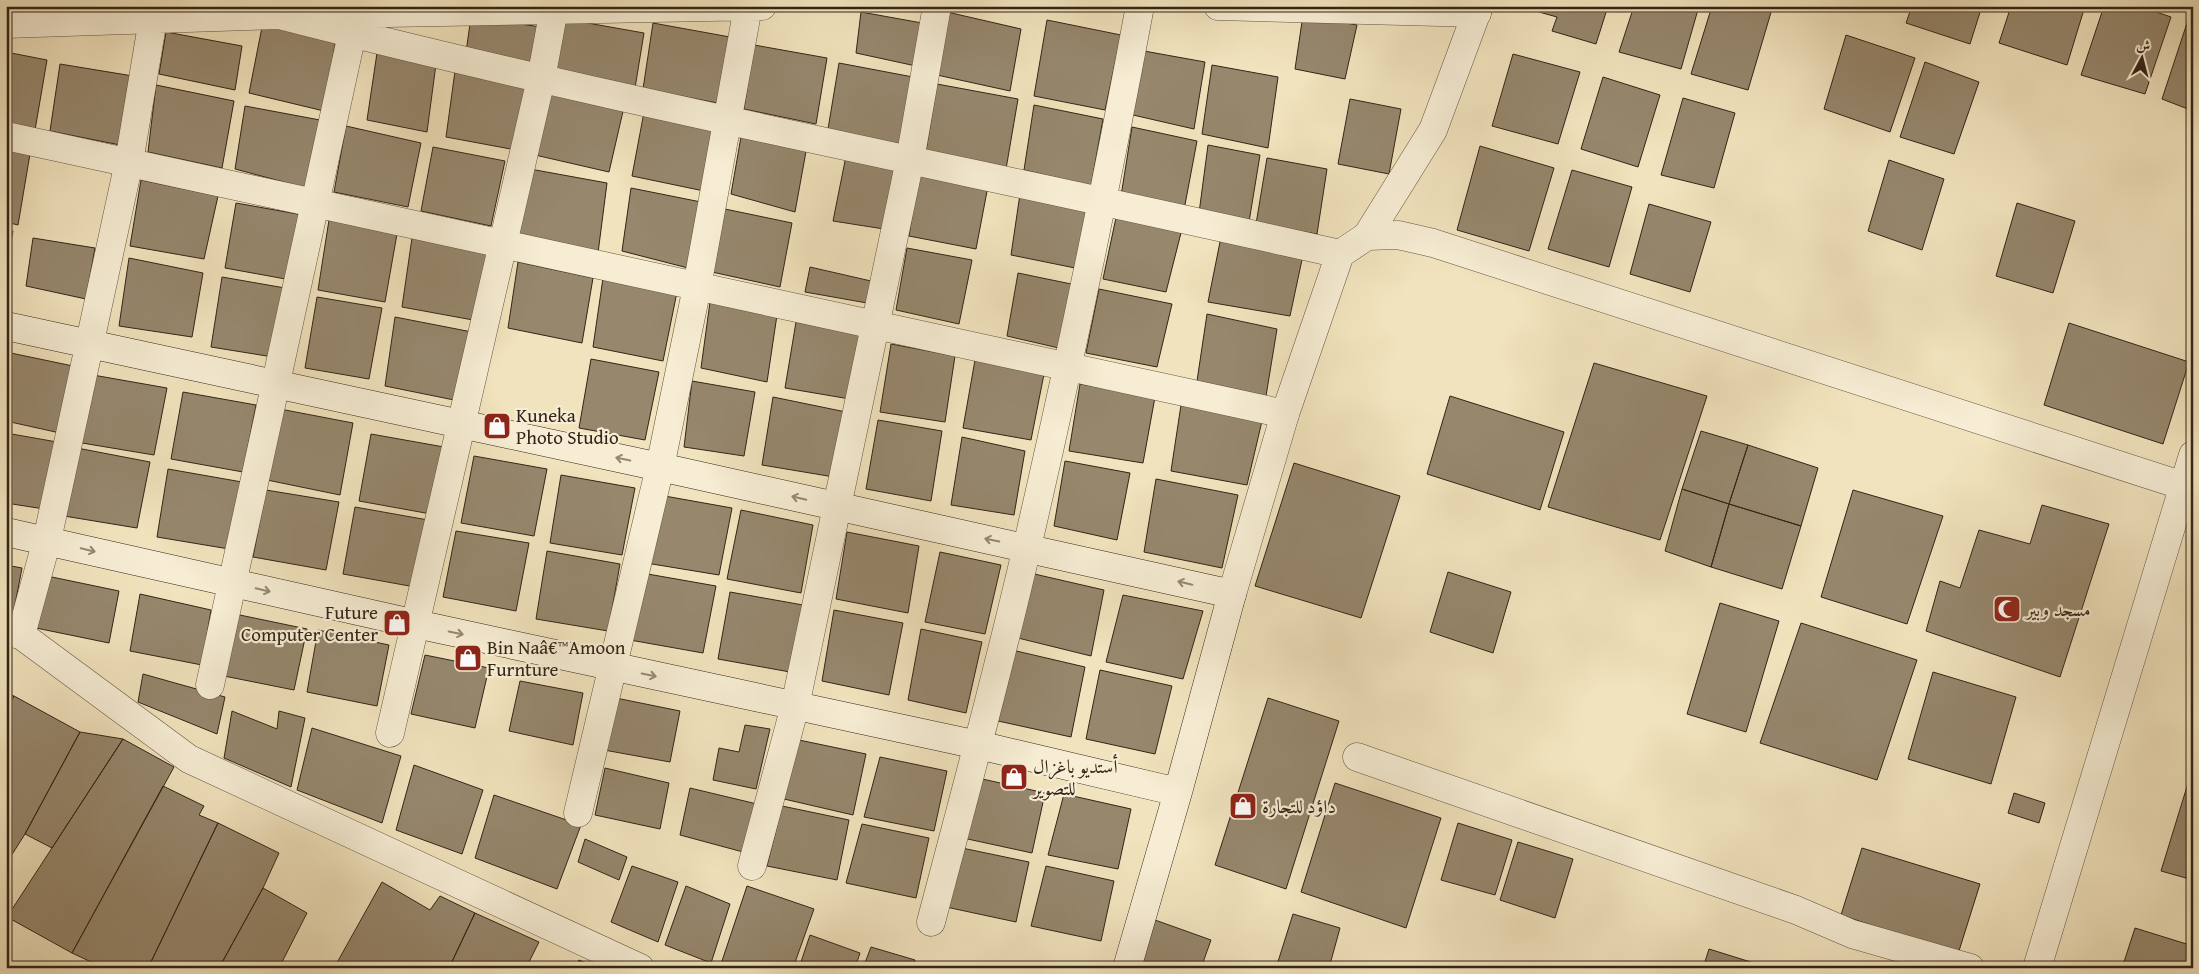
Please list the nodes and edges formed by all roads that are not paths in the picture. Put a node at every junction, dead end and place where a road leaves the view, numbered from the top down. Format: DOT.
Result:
graph roads {
  1 [pos="762,6"];
  2 [pos="936,6"];
  3 [pos="1140,6"];
  4 [pos="1218,6"];
  5 [pos="748,7"];
  6 [pos="554,9"];
  7 [pos="1478,10"];
  8 [pos="279,15"];
  9 [pos="153,19"];
  10 [pos="6,24"];
  11 [pos="352,34"];
  12 [pos="541,79"];
  13 [pos="728,119"];
  14 [pos="6,136"];
  15 [pos="910,160"];
  16 [pos="128,162"];
  17 [pos="1103,200"];
  18 [pos="316,204"];
  19 [pos="1367,236"];
  20 [pos="502,243"];
  21 [pos="1340,254"];
  22 [pos="697,287"];
  23 [pos="6,326"];
  24 [pos="876,326"];
  25 [pos="89,344"];
  26 [pos="1068,366"];
  27 [pos="276,384"];
  28 [pos="1285,414"];
  29 [pos="461,424"];
  30 [pos="2193,455"];
  31 [pos="660,467"];
  32 [pos="2188,488"];
  33 [pos="836,506"];
  34 [pos="6,532"];
  35 [pos="46,540"];
  36 [pos="1027,547"];
  37 [pos="232,583"];
  38 [pos="1232,594"];
  39 [pos="416,624"];
  40 [pos="13,634"];
  41 [pos="611,667"];
  42 [pos="210,685"];
  43 [pos="795,706"];
  44 [pos="390,733"];
  45 [pos="978,745"];
  46 [pos="1357,757"];
  47 [pos="1178,792"];
  48 [pos="578,813"];
  49 [pos="752,866"];
  50 [pos="930,922"];
  51 [pos="640,968"];
  52 [pos="1127,968"];
  53 [pos="1970,968"];
  54 [pos="2037,968"];
  1 -- 5 [label="street"];
  2 -- 15 [label="street"];
  3 -- 17 [label="street"];
  4 -- 7 [label="street"];
  5 -- 6 [label="street"];
  5 -- 13 [label="street"];
  6 -- 8 [label="street"];
  6 -- 12 [label="street"];
  7 -- 19 [label="street"];
  8 -- 9 [label="street"];
  8 -- 11 [label="street"];
  9 -- 10 [label="street"];
  9 -- 16 [label="street"];
  11 -- 12 [label="street"];
  11 -- 18 [label="street"];
  12 -- 13 [label="street"];
  12 -- 20 [label="street"];
  13 -- 15 [label="street"];
  13 -- 22 [label="street"];
  14 -- 16 [label="street"];
  15 -- 17 [label="street"];
  15 -- 24 [label="street"];
  16 -- 18 [label="street"];
  16 -- 25 [label="street"];
  17 -- 21 [label="street"];
  17 -- 26 [label="street"];
  18 -- 20 [label="street"];
  18 -- 27 [label="street"];
  19 -- 21 [label="street"];
  19 -- 32 [label="street"];
  20 -- 22 [label="street"];
  20 -- 29 [label="street"];
  21 -- 28 [label="street"];
  22 -- 24 [label="street"];
  22 -- 31 [label="street"];
  23 -- 25 [label="street"];
  24 -- 26 [label="street"];
  24 -- 33 [label="street"];
  25 -- 27 [label="street"];
  25 -- 35 [label="street"];
  26 -- 28 [label="street"];
  26 -- 36 [label="street"];
  27 -- 29 [label="street"];
  27 -- 37 [label="street"];
  28 -- 38 [label="street"];
  31 -- 29 [label="street, one-way"];
  29 -- 39 [label="street"];
  30 -- 32 [label="street"];
  33 -- 31 [label="street, one-way"];
  31 -- 41 [label="street"];
  32 -- 54 [label="street"];
  36 -- 33 [label="street, one-way"];
  33 -- 43 [label="street"];
  34 -- 35 [label="street"];
  35 -- 37 [label="street, one-way"];
  35 -- 40 [label="street"];
  38 -- 36 [label="street, one-way"];
  36 -- 45 [label="street"];
  37 -- 39 [label="street, one-way"];
  37 -- 42 [label="street"];
  38 -- 47 [label="street"];
  39 -- 41 [label="street, one-way"];
  39 -- 44 [label="street"];
  40 -- 51 [label="street"];
  41 -- 43 [label="street, one-way"];
  41 -- 48 [label="street"];
  43 -- 45 [label="street"];
  43 -- 49 [label="street"];
  45 -- 47 [label="street"];
  45 -- 50 [label="street"];
  46 -- 53 [label="street"];
  47 -- 52 [label="street"];
}
